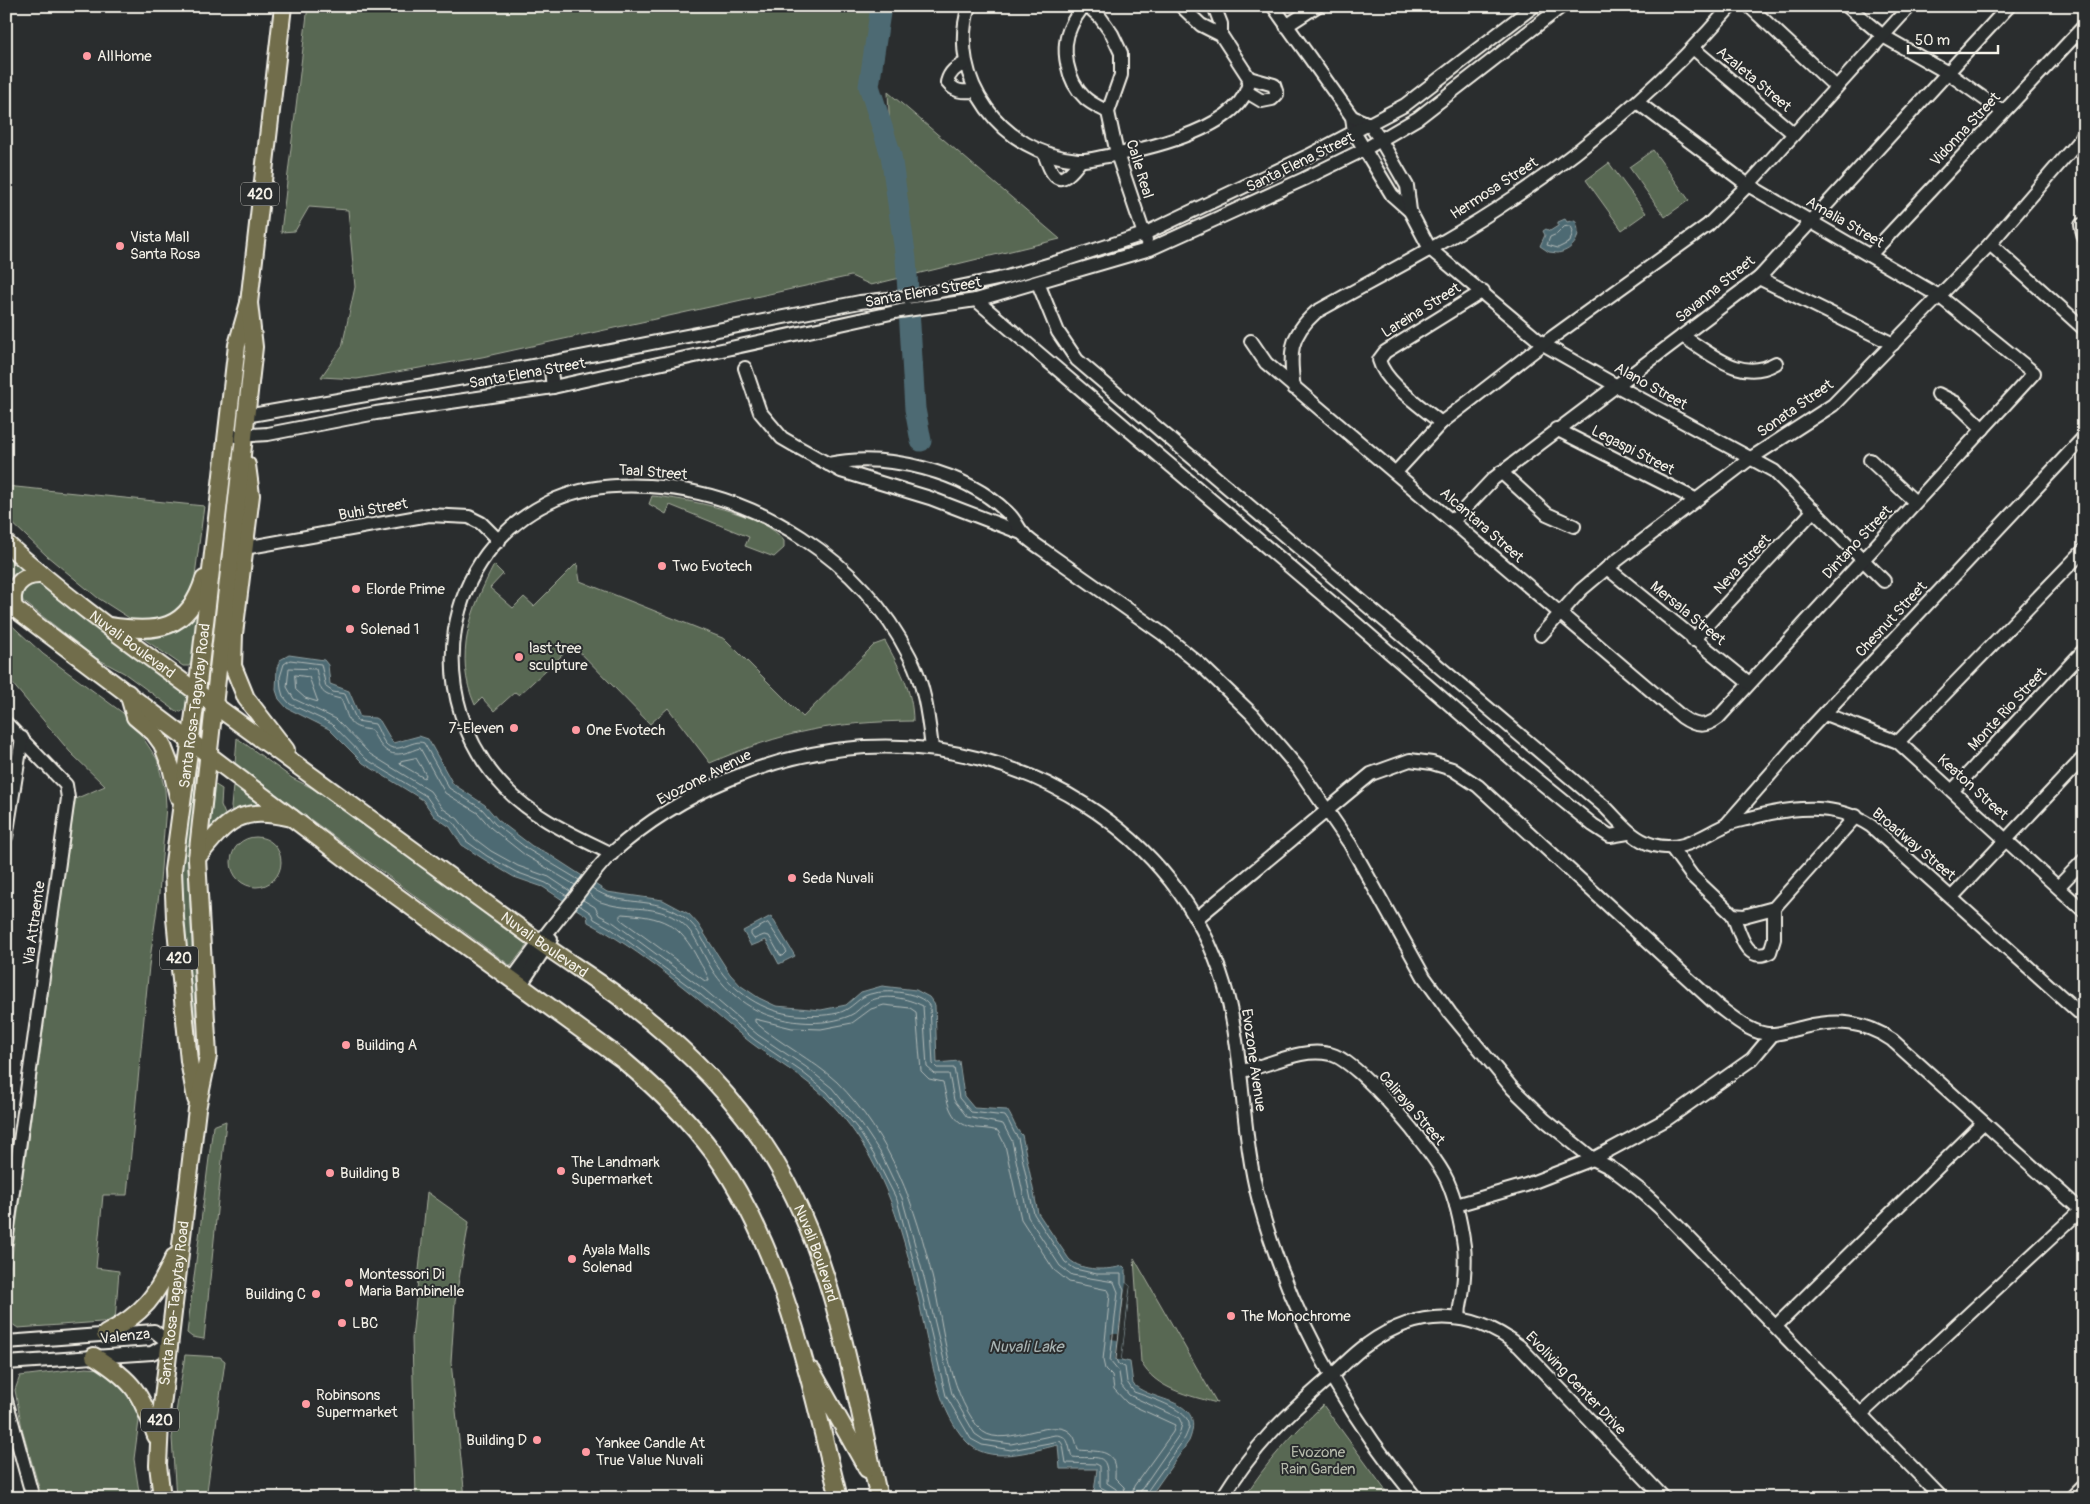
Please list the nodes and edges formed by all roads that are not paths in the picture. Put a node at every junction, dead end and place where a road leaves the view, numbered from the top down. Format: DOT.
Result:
graph roads {
  1 [pos="283,6"];
  2 [pos="969,6"];
  3 [pos="1084,6"];
  4 [pos="1088,6"];
  5 [pos="1181,6"];
  6 [pos="1214,6"];
  7 [pos="1273,6"];
  8 [pos="1317,6"];
  9 [pos="1534,6"];
  10 [pos="1562,6"];
  11 [pos="1731,6"];
  12 [pos="1749,6"];
  13 [pos="1847,6"];
  14 [pos="1910,6"];
  15 [pos="2009,6"];
  16 [pos="1286,26"];
  17 [pos="2084,26"];
  18 [pos="1221,35"];
  19 [pos="1883,36"];
  20 [pos="1694,49"];
  21 [pos="965,63"];
  22 [pos="1948,73"];
  23 [pos="1249,78"];
  24 [pos="1836,87"];
  25 [pos="974,91"];
  26 [pos="1246,92"];
  27 [pos="1637,102"];
  28 [pos="1108,112"];
  29 [pos="2003,112"];
  30 [pos="1352,117"];
  31 [pos="1368,124"];
  32 [pos="1354,132"];
  33 [pos="1794,134"];
  34 [pos="2084,135"];
  35 [pos="1380,139"];
  36 [pos="1365,149"];
  37 [pos="1044,153"];
  38 [pos="1117,154"];
  39 [pos="1080,160"];
  40 [pos="1748,185"];
  41 [pos="1410,212"];
  42 [pos="1810,220"];
  43 [pos="1144,234"];
  44 [pos="1990,244"];
  45 [pos="1150,249"];
  46 [pos="1430,249"];
  47 [pos="1870,255"];
  48 [pos="1759,278"];
  49 [pos="1038,282"];
  50 [pos="1483,291"];
  51 [pos="918,295"];
  52 [pos="1939,296"];
  53 [pos="976,300"];
  54 [pos="249,303"];
  55 [pos="900,305"];
  56 [pos="920,309"];
  57 [pos="2084,325"];
  58 [pos="1682,336"];
  59 [pos="1251,341"];
  60 [pos="1543,344"];
  61 [pos="1893,344"];
  62 [pos="550,363"];
  63 [pos="1776,363"];
  64 [pos="745,368"];
  65 [pos="2034,373"];
  66 [pos="1617,386"];
  67 [pos="553,387"];
  68 [pos="1294,388"];
  69 [pos="1938,394"];
  70 [pos="246,416"];
  71 [pos="1441,424"];
  72 [pos="1556,429"];
  73 [pos="1983,429"];
  74 [pos="244,436"];
  75 [pos="226,437"];
  76 [pos="2084,437"];
  77 [pos="1751,458"];
  78 [pos="1870,460"];
  79 [pos="828,464"];
  80 [pos="1396,472"];
  81 [pos="1501,472"];
  82 [pos="1695,499"];
  83 [pos="1915,502"];
  84 [pos="1814,510"];
  85 [pos="1452,520"];
  86 [pos="1574,526"];
  87 [pos="1024,534"];
  88 [pos="498,541"];
  89 [pos="6,543"];
  90 [pos="214,544"];
  91 [pos="244,548"];
  92 [pos="2084,550"];
  93 [pos="1863,559"];
  94 [pos="1607,568"];
  95 [pos="41,575"];
  96 [pos="1884,580"];
  97 [pos="240,585"];
  98 [pos="1364,600"];
  99 [pos="10,605"];
  100 [pos="1561,613"];
  101 [pos="1348,617"];
  102 [pos="223,621"];
  103 [pos="108,626"];
  104 [pos="1541,636"];
  105 [pos="1693,640"];
  106 [pos="2084,650"];
  107 [pos="1749,683"];
  108 [pos="197,692"];
  109 [pos="128,694"];
  110 [pos="213,704"];
  111 [pos="1825,714"];
  112 [pos="6,723"];
  113 [pos="1700,726"];
  114 [pos="22,738"];
  115 [pos="190,740"];
  116 [pos="1898,742"];
  117 [pos="932,748"];
  118 [pos="208,752"];
  119 [pos="2084,757"];
  120 [pos="302,768"];
  121 [pos="1953,790"];
  122 [pos="181,808"];
  123 [pos="1327,810"];
  124 [pos="1856,816"];
  125 [pos="296,819"];
  126 [pos="1726,825"];
  127 [pos="1628,833"];
  128 [pos="6,837"];
  129 [pos="2006,839"];
  130 [pos="1671,847"];
  131 [pos="612,854"];
  132 [pos="197,858"];
  133 [pos="2084,860"];
  134 [pos="2058,887"];
  135 [pos="1952,898"];
  136 [pos="1774,908"];
  137 [pos="2084,911"];
  138 [pos="1733,915"];
  139 [pos="1196,919"];
  140 [pos="543,945"];
  141 [pos="516,983"];
  142 [pos="2084,1017"];
  143 [pos="1773,1034"];
  144 [pos="1241,1071"];
  145 [pos="197,1109"];
  146 [pos="1983,1123"];
  147 [pos="1593,1159"];
  148 [pos="1456,1205"];
  149 [pos="2082,1212"];
  150 [pos="182,1238"];
  151 [pos="6,1241"];
  152 [pos="1460,1318"];
  153 [pos="1776,1326"];
  154 [pos="105,1334"];
  155 [pos="6,1342"];
  156 [pos="169,1343"];
  157 [pos="799,1347"];
  158 [pos="94,1356"];
  159 [pos="6,1363"];
  160 [pos="1330,1377"];
  161 [pos="6,1400"];
  162 [pos="1860,1414"];
  163 [pos="9,1424"];
  164 [pos="158,1442"];
  165 [pos="2084,1485"];
  166 [pos="878,1492"];
  167 [pos="33,1498"];
  168 [pos="162,1498"];
  169 [pos="839,1498"];
  170 [pos="1222,1498"];
  171 [pos="1416,1498"];
  172 [pos="1664,1498"];
  173 [pos="1942,1498"];
  174 [pos="2071,1498"];
  1 -- 54 [label="main road, Santa Rosa-Tagaytay Road / 420"];
  2 -- 21 [label="street"];
  3 -- 28 [label="street"];
  4 -- 28 [label="street"];
  5 -- 18 [label="street"];
  6 -- 18 [label="street"];
  7 -- 16 [label="street"];
  8 -- 16 [label="street"];
  9 -- 31 [label="street, Santa Elena Street"];
  10 -- 35 [label="street, Santa Elena Street"];
  11 -- 20 [label="street, Hermosa Street"];
  12 -- 24 [label="street"];
  13 -- 19 [label="street"];
  14 -- 19 [label="street"];
  15 -- 22 [label="street, Savanna Street"];
  16 -- 30 [label="street"];
  17 -- 29 [label="street, Vidonna Street"];
  18 -- 23 [label="street"];
  19 -- 22 [label="street"];
  19 -- 24 [label="street"];
  20 -- 27 [label="street, Hermosa Street"];
  20 -- 33 [label="street, Azaleta Street"];
  21 -- 25 [label="street"];
  21 -- 25 [label="street"];
  22 -- 29 [label="street"];
  22 -- 42 [label="street, Savanna Street"];
  23 -- 26 [label="street"];
  23 -- 26 [label="street"];
  24 -- 33 [label="street"];
  25 -- 37 [label="street"];
  26 -- 38 [label="street"];
  27 -- 40 [label="street, Amalia Street"];
  27 -- 46 [label="street, Hermosa Street"];
  28 -- 38 [label="street, Calle Real"];
  29 -- 47 [label="street, Vidonna Street"];
  30 -- 31 [label="street"];
  30 -- 32 [label="street"];
  31 -- 32 [label="street, Santa Elena Street"];
  31 -- 35 [label="street"];
  32 -- 36 [label="street"];
  32 -- 43 [label="street, Santa Elena Street"];
  33 -- 40 [label="street"];
  34 -- 44 [label="street, Sonata Street"];
  35 -- 36 [label="street, Santa Elena Street"];
  35 -- 41 [label="street"];
  36 -- 41 [label="street"];
  36 -- 45 [label="street, Santa Elena Street"];
  37 -- 39 [label="street"];
  37 -- 39 [label="street"];
  38 -- 39 [label="street"];
  38 -- 43 [label="street, Calle Real"];
  40 -- 42 [label="street, Amalia Street"];
  40 -- 60 [label="street"];
  41 -- 46 [label="street, Alano Street"];
  42 -- 47 [label="street, Amalia Street"];
  42 -- 48 [label="street, Savanna Street"];
  43 -- 45 [label="street, Calle Real"];
  43 -- 51 [label="street, Santa Elena Street"];
  44 -- 52 [label="street, Sonata Street"];
  44 -- 57 [label="street"];
  45 -- 49 [label="street, Santa Elena Street"];
  46 -- 50 [label="street, Alano Street"];
  46 -- 68 [label="street, Hermosa Street"];
  47 -- 52 [label="street, Amalia Street"];
  48 -- 58 [label="street, Savanna Street"];
  48 -- 61 [label="street"];
  49 -- 53 [label="street, Santa Elena Street"];
  49 -- 98 [label="street"];
  50 -- 60 [label="street, Alano Street"];
  50 -- 71 [label="street, Lareina Street"];
  51 -- 55 [label="street, Santa Elena Street"];
  51 -- 56 [label="street"];
  52 -- 61 [label="street, Sonata Street"];
  52 -- 65 [label="street, Amalia Street"];
  53 -- 56 [label="street, Santa Elena Street"];
  53 -- 101 [label="street"];
  54 -- 70 [label="main road, Santa Rosa-Tagaytay Road / 420"];
  54 -- 75 [label="main road, Santa Rosa-Tagaytay Road / 420"];
  55 -- 56 [label="street, Santa Elena Street"];
  55 -- 62 [label="street, Santa Elena Street"];
  55 -- 67 [label="street, Santa Elena Street"];
  58 -- 63 [label="street"];
  58 -- 66 [label="street, Savanna Street"];
  59 -- 68 [label="street, Alcantara Street"];
  60 -- 66 [label="street, Alano Street"];
  60 -- 71 [label="street"];
  61 -- 77 [label="street, Sonata Street"];
  62 -- 67 [label="street"];
  62 -- 70 [label="street, Santa Elena Street"];
  64 -- 79 [label="street"];
  65 -- 73 [label="street, Dintano Street"];
  66 -- 72 [label="street, Savanna Street"];
  66 -- 77 [label="street, Alano Street"];
  67 -- 74 [label="street, Santa Elena Street"];
  68 -- 80 [label="street, Alcantara Street"];
  69 -- 73 [label="street"];
  70 -- 74 [label="main road, Santa Rosa-Tagaytay Road / 420"];
  71 -- 80 [label="street"];
  72 -- 81 [label="street, Savanna Street"];
  72 -- 82 [label="street, Legaspi Street"];
  73 -- 83 [label="street, Dintano Street"];
  74 -- 75 [label="street, Santa Elena Street"];
  74 -- 91 [label="main road"];
  74 -- 102 [label="main road, Santa Rosa-Tagaytay Road / 420"];
  75 -- 90 [label="main road, Santa Rosa-Tagaytay Road / 420"];
  76 -- 111 [label="street, Chesnut Street"];
  77 -- 82 [label="street, Sonata Street"];
  77 -- 84 [label="street, Alano Street"];
  78 -- 83 [label="street"];
  79 -- 87 [label="street"];
  79 -- 87 [label="street"];
  80 -- 85 [label="street, Alcantara Street"];
  81 -- 85 [label="street, Savanna Street"];
  81 -- 86 [label="street"];
  82 -- 94 [label="street, Sonata Street"];
  83 -- 93 [label="street, Dintano Street"];
  84 -- 93 [label="street, Alano Street"];
  84 -- 105 [label="street, Neva Street"];
  85 -- 100 [label="street, Alcantara Street"];
  87 -- 123 [label="street"];
  88 -- 91 [label="street, Buhi Street"];
  88 -- 117 [label="street, Taal Street"];
  88 -- 131 [label="street, Taal Street"];
  89 -- 95 [label="main road, Nuvali Boulevard"];
  90 -- 103 [label="main road"];
  90 -- 108 [label="main road, Santa Rosa-Tagaytay Road / 420"];
  91 -- 97 [label="main road"];
  92 -- 116 [label="street"];
  93 -- 96 [label="street, Alano Street"];
  93 -- 107 [label="street, Dintano Street"];
  94 -- 100 [label="street, Sonata Street"];
  94 -- 105 [label="street, Mersala Street"];
  95 -- 99 [label="main road"];
  95 -- 103 [label="main road, Nuvali Boulevard"];
  97 -- 102 [label="main road"];
  97 -- 120 [label="main road"];
  98 -- 101 [label="street"];
  98 -- 127 [label="street"];
  99 -- 109 [label="main road"];
  100 -- 104 [label="street, Sonata Street"];
  100 -- 113 [label="street, Alcantara Street"];
  101 -- 127 [label="street"];
  102 -- 110 [label="main road, Santa Rosa-Tagaytay Road / 420"];
  103 -- 108 [label="main road, Nuvali Boulevard"];
  105 -- 107 [label="street, Mersala Street"];
  106 -- 121 [label="street, Monte Rio Street"];
  107 -- 113 [label="street, Dintano Street"];
  108 -- 110 [label="main road, Nuvali Boulevard"];
  108 -- 115 [label="main road, Santa Rosa-Tagaytay Road / 420"];
  109 -- 115 [label="main road"];
  109 -- 122 [label="main road"];
  110 -- 118 [label="main road, Santa Rosa-Tagaytay Road / 420"];
  110 -- 120 [label="main road, Nuvali Boulevard"];
  111 -- 116 [label="street, Keaton Street"];
  111 -- 126 [label="street, Chesnut Street"];
  112 -- 114 [label="street, Via Attraente"];
  114 -- 128 [label="street"];
  114 -- 151 [label="street, Via Attraente"];
  115 -- 118 [label="main road"];
  115 -- 122 [label="main road, Santa Rosa-Tagaytay Road / 420"];
  116 -- 121 [label="street, Keaton Street"];
  117 -- 131 [label="street, Evozone Avenue"];
  117 -- 139 [label="street, Evozone Avenue"];
  118 -- 125 [label="main road"];
  118 -- 132 [label="main road, Santa Rosa-Tagaytay Road / 420"];
  119 -- 129 [label="street"];
  120 -- 140 [label="main road, Nuvali Boulevard"];
  121 -- 129 [label="street, Keaton Street"];
  122 -- 145 [label="main road, Santa Rosa-Tagaytay Road / 420"];
  123 -- 139 [label="street"];
  123 -- 143 [label="street"];
  123 -- 147 [label="street"];
  124 -- 126 [label="street, Broadway Street"];
  124 -- 135 [label="street, Broadway Street"];
  124 -- 136 [label="street"];
  125 -- 132 [label="main road"];
  125 -- 141 [label="main road"];
  126 -- 130 [label="street, Broadway Street"];
  127 -- 130 [label="street, Broadway Street"];
  129 -- 134 [label="street, Keaton Street"];
  129 -- 135 [label="street"];
  130 -- 138 [label="street"];
  131 -- 140 [label="street, Evozone Avenue"];
  132 -- 145 [label="main road, Santa Rosa-Tagaytay Road / 420"];
  133 -- 134 [label="street"];
  134 -- 137 [label="street, Keaton Street"];
  135 -- 142 [label="street, Broadway Street"];
  136 -- 138 [label="street"];
  136 -- 138 [label="street"];
  139 -- 144 [label="street, Evozone Avenue"];
  140 -- 141 [label="street, Evozone Avenue"];
  140 -- 166 [label="main road, Nuvali Boulevard"];
  141 -- 157 [label="main road"];
  143 -- 146 [label="street"];
  143 -- 147 [label="street"];
  144 -- 148 [label="street, Caliraya Street"];
  144 -- 160 [label="street, Evozone Avenue"];
  145 -- 150 [label="main road, Santa Rosa-Tagaytay Road / 420"];
  146 -- 149 [label="street"];
  146 -- 153 [label="street"];
  147 -- 148 [label="street"];
  147 -- 153 [label="street"];
  148 -- 152 [label="street, Caliraya Street"];
  149 -- 162 [label="street"];
  150 -- 154 [label="main road"];
  150 -- 156 [label="main road, Santa Rosa-Tagaytay Road / 420"];
  152 -- 160 [label="street, Evoliving Center Drive"];
  152 -- 172 [label="street, Evoliving Center Drive"];
  153 -- 162 [label="street"];
  154 -- 155 [label="street, Valenza"];
  154 -- 156 [label="street, Valenza"];
  156 -- 158 [label="street, Valenza"];
  156 -- 164 [label="main road, Santa Rosa-Tagaytay Road / 420"];
  157 -- 166 [label="main road"];
  157 -- 169 [label="main road"];
  158 -- 159 [label="street, Valenza"];
  158 -- 164 [label="main road"];
  160 -- 170 [label="street, Evoliving Center Drive"];
  160 -- 171 [label="street, Evozone Avenue"];
  161 -- 163 [label="street"];
  162 -- 173 [label="street"];
  163 -- 167 [label="street"];
  164 -- 168 [label="main road, Santa Rosa-Tagaytay Road / 420"];
  165 -- 174 [label="street"];
}
